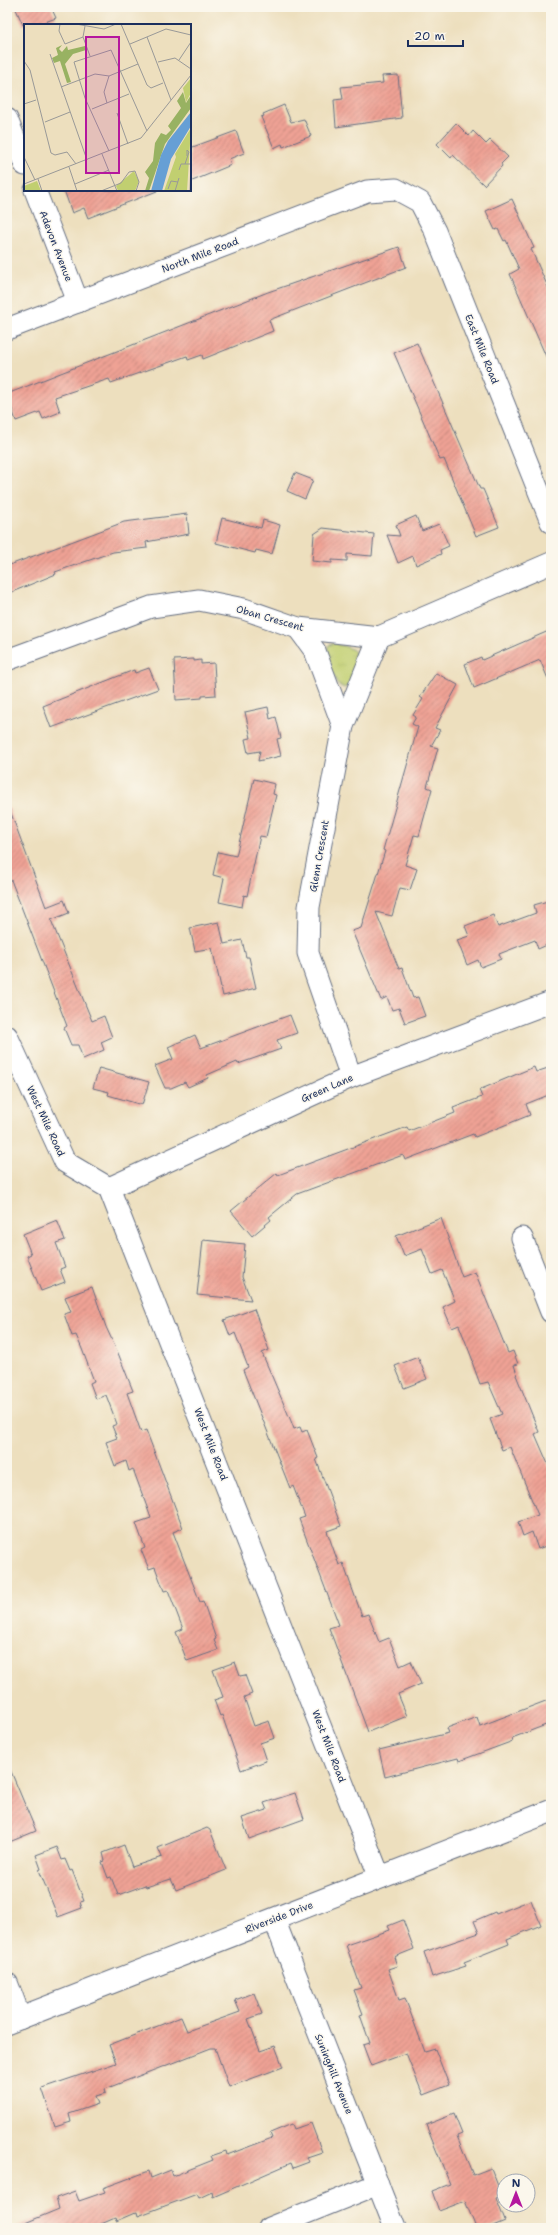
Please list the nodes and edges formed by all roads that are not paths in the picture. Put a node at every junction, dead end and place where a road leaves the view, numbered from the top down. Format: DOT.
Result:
graph roads {
  1 [pos="7,118"];
  2 [pos="24,162"];
  3 [pos="396,189"];
  4 [pos="35,191"];
  5 [pos="78,302"];
  6 [pos="7,329"];
  7 [pos="551,522"];
  8 [pos="551,563"];
  9 [pos="298,628"];
  10 [pos="379,637"];
  11 [pos="7,660"];
  12 [pos="343,726"];
  13 [pos="551,1002"];
  14 [pos="7,1036"];
  15 [pos="351,1076"];
  16 [pos="109,1188"];
  17 [pos="522,1238"];
  18 [pos="551,1312"];
  19 [pos="551,1811"];
  20 [pos="380,1878"];
  21 [pos="274,1920"];
  22 [pos="7,1984"];
  23 [pos="14,2021"];
  24 [pos="378,2184"];
  25 [pos="269,2228"];
  26 [pos="395,2228"];
  1 -- 2 [label="street"];
  3 -- 5 [label="street, North Mile Road"];
  3 -- 7 [label="street, East Mile Road"];
  4 -- 5 [label="street, Adevon Avenue"];
  5 -- 6 [label="street, North Mile Road"];
  8 -- 10 [label="street, Oban Crescent"];
  9 -- 10 [label="street, Oban Crescent"];
  9 -- 11 [label="street, Oban Crescent"];
  9 -- 12 [label="street"];
  10 -- 12 [label="street, Glenn Crescent"];
  12 -- 15 [label="street, Glenn Crescent"];
  13 -- 15 [label="street, Green Lane"];
  14 -- 16 [label="street, West Mile Road"];
  15 -- 16 [label="street, Green Lane"];
  16 -- 20 [label="street, West Mile Road"];
  17 -- 18 [label="street"];
  19 -- 20 [label="main road, Riverside Drive"];
  20 -- 21 [label="main road, Riverside Drive"];
  21 -- 23 [label="main road, Riverside Drive"];
  21 -- 24 [label="street, Suninghill Avenue"];
  22 -- 23 [label="main road"];
  24 -- 25 [label="street"];
  24 -- 26 [label="street, Suninghill Avenue"];
}
